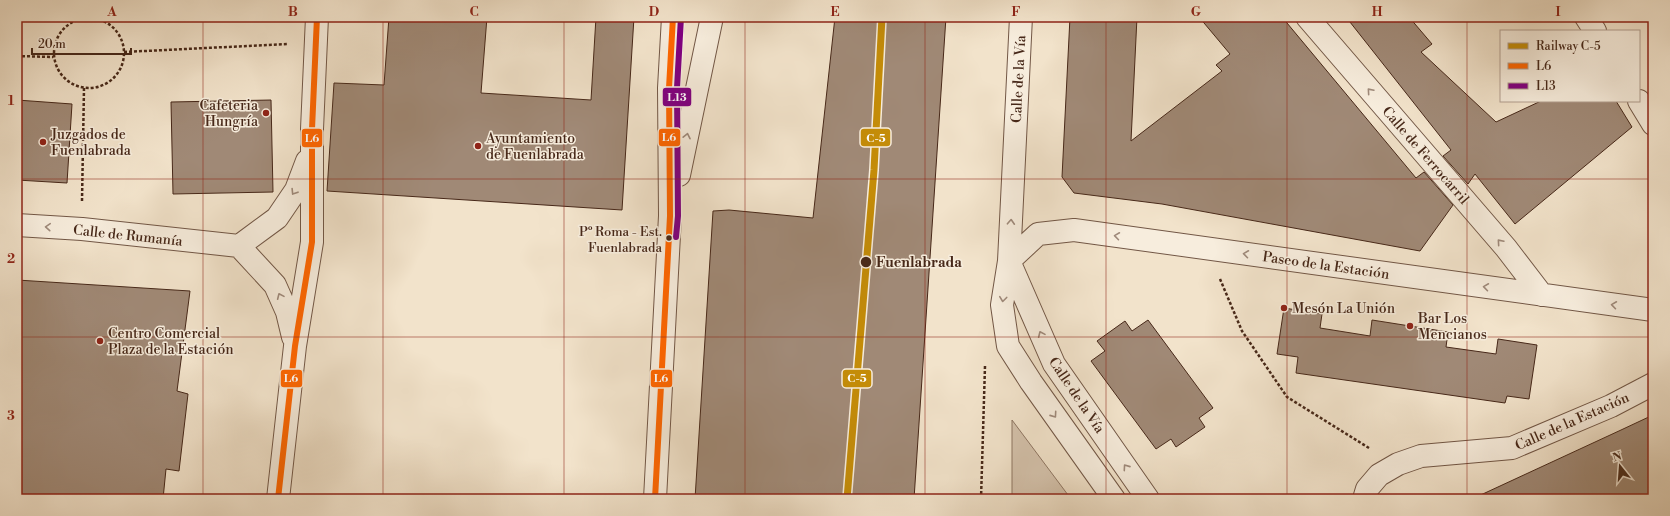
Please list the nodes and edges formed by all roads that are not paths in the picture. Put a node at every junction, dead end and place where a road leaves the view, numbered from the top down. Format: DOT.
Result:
graph roads {
  1 [pos="317,17"];
  2 [pos="674,17"];
  3 [pos="712,17"];
  4 [pos="1022,17"];
  5 [pos="1307,17"];
  6 [pos="1586,17"];
  7 [pos="1594,30"];
  8 [pos="1640,102"];
  9 [pos="1653,124"];
  10 [pos="312,129"];
  11 [pos="670,216"];
  12 [pos="17,225"];
  13 [pos="239,246"];
  14 [pos="1009,261"];
  15 [pos="1542,295"];
  16 [pos="1653,310"];
  17 [pos="295,346"];
  18 [pos="1653,384"];
  19 [pos="278,499"];
  20 [pos="655,499"];
  21 [pos="1114,499"];
  22 [pos="1148,499"];
  23 [pos="1364,499"];
  1 -- 10 [label="street"];
  2 -- 11 [label="street"];
  11 -- 3 [label="street, one-way"];
  14 -- 4 [label="street, Calle de la Vía, one-way"];
  15 -- 5 [label="street, Calle de Ferrocarril, one-way"];
  6 -- 7 [label="street"];
  8 -- 9 [label="street"];
  10 -- 13 [label="street, one-way"];
  10 -- 17 [label="street"];
  11 -- 20 [label="street"];
  13 -- 12 [label="street, Calle de Rumanía, one-way"];
  17 -- 13 [label="street, one-way"];
  15 -- 14 [label="street, Paseo de la Estación, one-way"];
  14 -- 21 [label="street, Calle de la Vía, one-way"];
  22 -- 14 [label="street, Calle de la Vía, one-way"];
  16 -- 15 [label="street, Paseo de la Estación, one-way"];
  17 -- 19 [label="street"];
  18 -- 23 [label="street, Calle de la Estación"];
}
